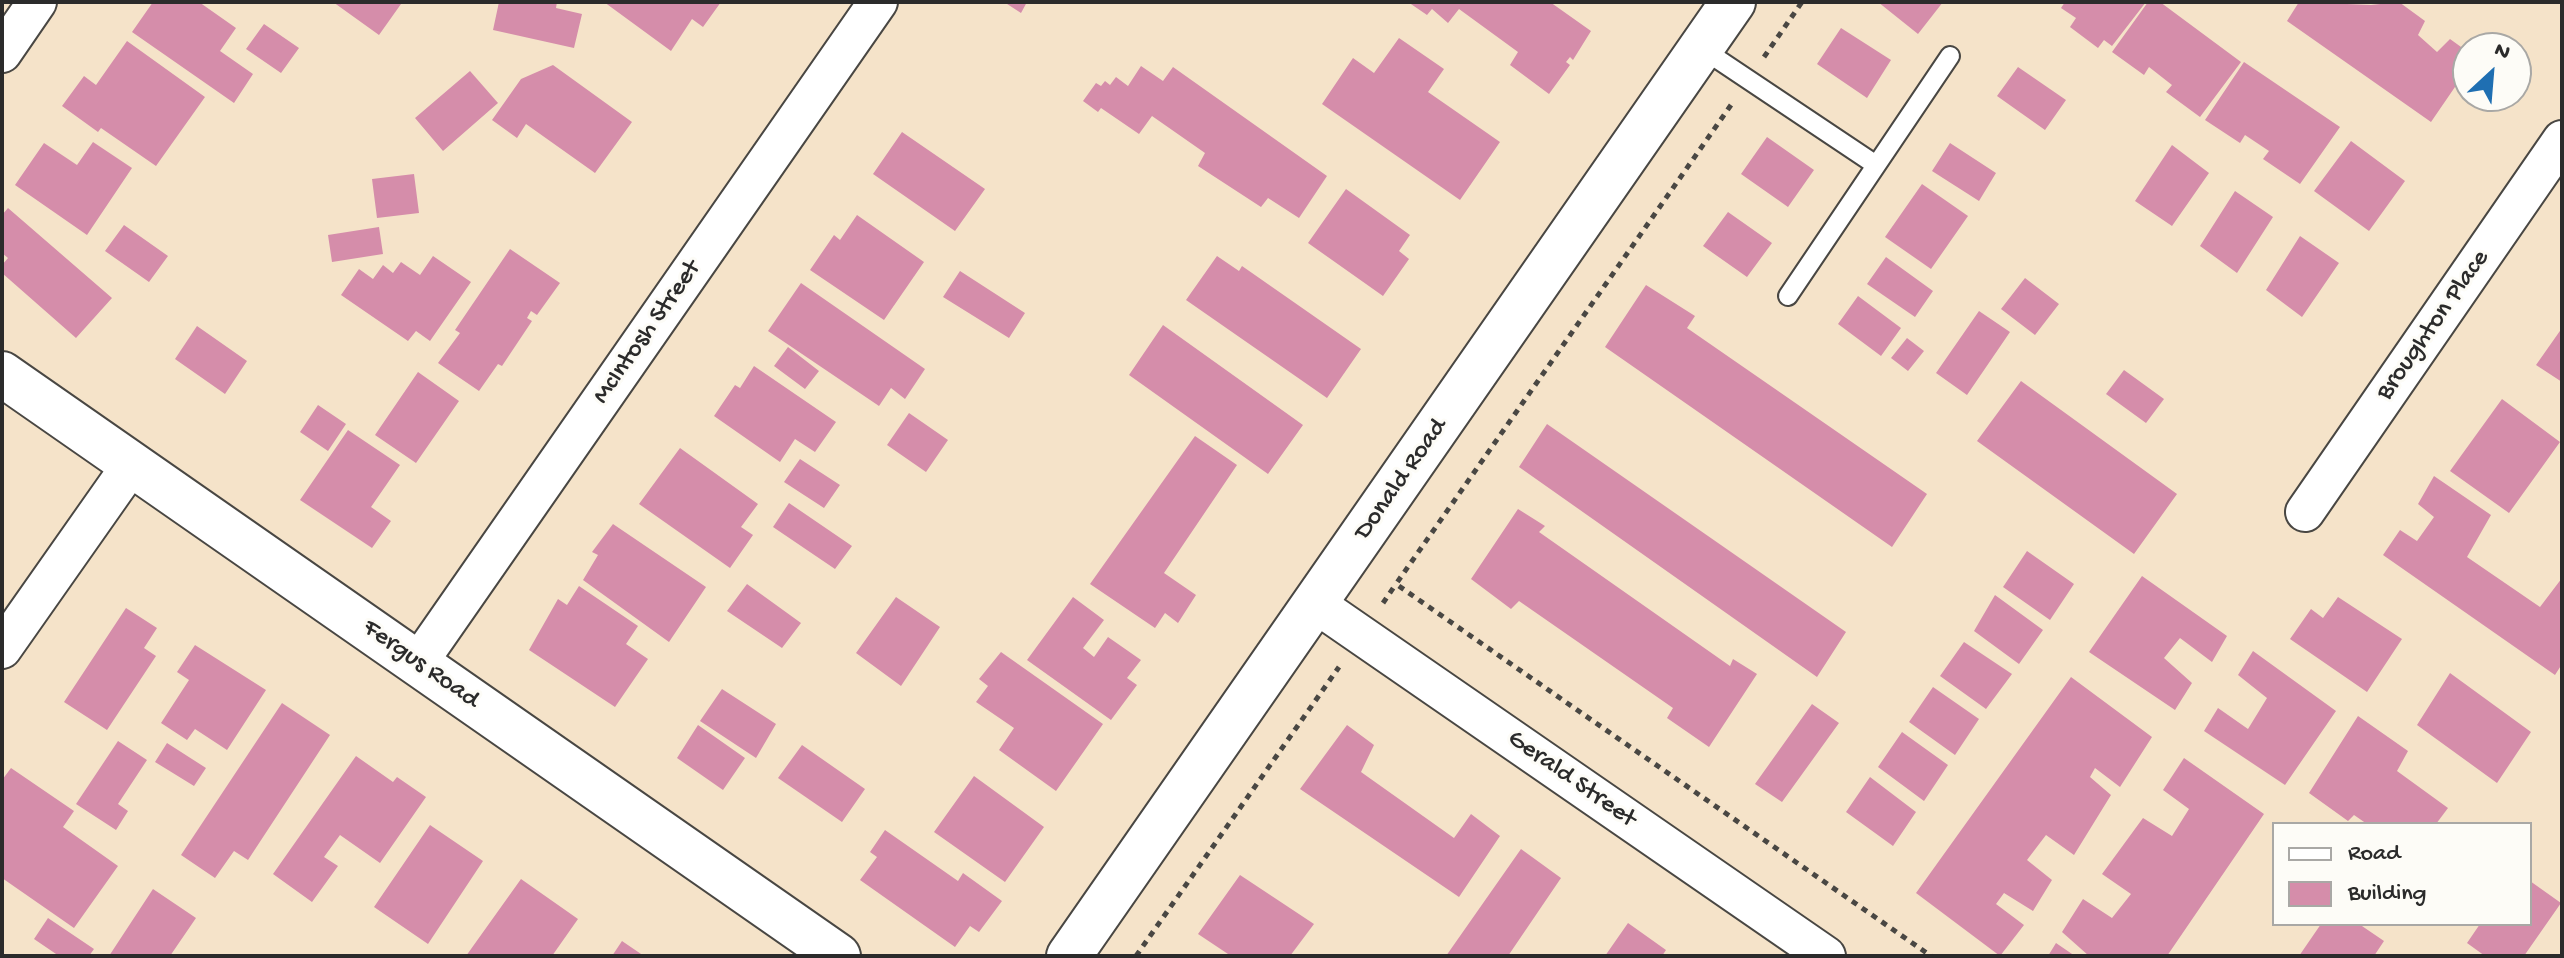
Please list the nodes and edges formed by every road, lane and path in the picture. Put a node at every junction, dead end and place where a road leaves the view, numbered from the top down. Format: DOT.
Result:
graph roads {
  1 [pos="37,2"];
  2 [pos="878,2"];
  3 [pos="1733,2"];
  4 [pos="1802,2"];
  5 [pos="1701,48"];
  6 [pos="2,53"];
  7 [pos="1950,56"];
  8 [pos="1748,80"];
  9 [pos="2562,140"];
  10 [pos="1876,165"];
  11 [pos="1788,296"];
  12 [pos="2,374"];
  13 [pos="132,464"];
  14 [pos="2305,512"];
  15 [pos="1396,584"];
  16 [pos="1316,604"];
  17 [pos="1361,636"];
  18 [pos="2,649"];
  19 [pos="418,663"];
  20 [pos="838,956"];
  21 [pos="1069,956"];
  22 [pos="1136,956"];
  23 [pos="1826,956"];
  24 [pos="1931,956"];
  1 -- 6 [label="street"];
  2 -- 19 [label="street, McIntosh Street"];
  3 -- 5 [label="street, Donald Road"];
  4 -- 8 [label="path"];
  5 -- 8 [label="lane"];
  5 -- 16 [label="street, Donald Road"];
  7 -- 10 [label="lane"];
  8 -- 10 [label="lane"];
  8 -- 15 [label="path"];
  9 -- 14 [label="street, Broughton Place"];
  10 -- 11 [label="lane"];
  12 -- 13 [label="street, Fergus Road"];
  13 -- 18 [label="street"];
  13 -- 19 [label="street, Fergus Road"];
  15 -- 17 [label="path"];
  15 -- 24 [label="path"];
  16 -- 17 [label="street, Gerald Street"];
  16 -- 21 [label="street, Donald Road"];
  17 -- 22 [label="path"];
  17 -- 23 [label="street, Gerald Street"];
  19 -- 20 [label="street, Fergus Road"];
}
